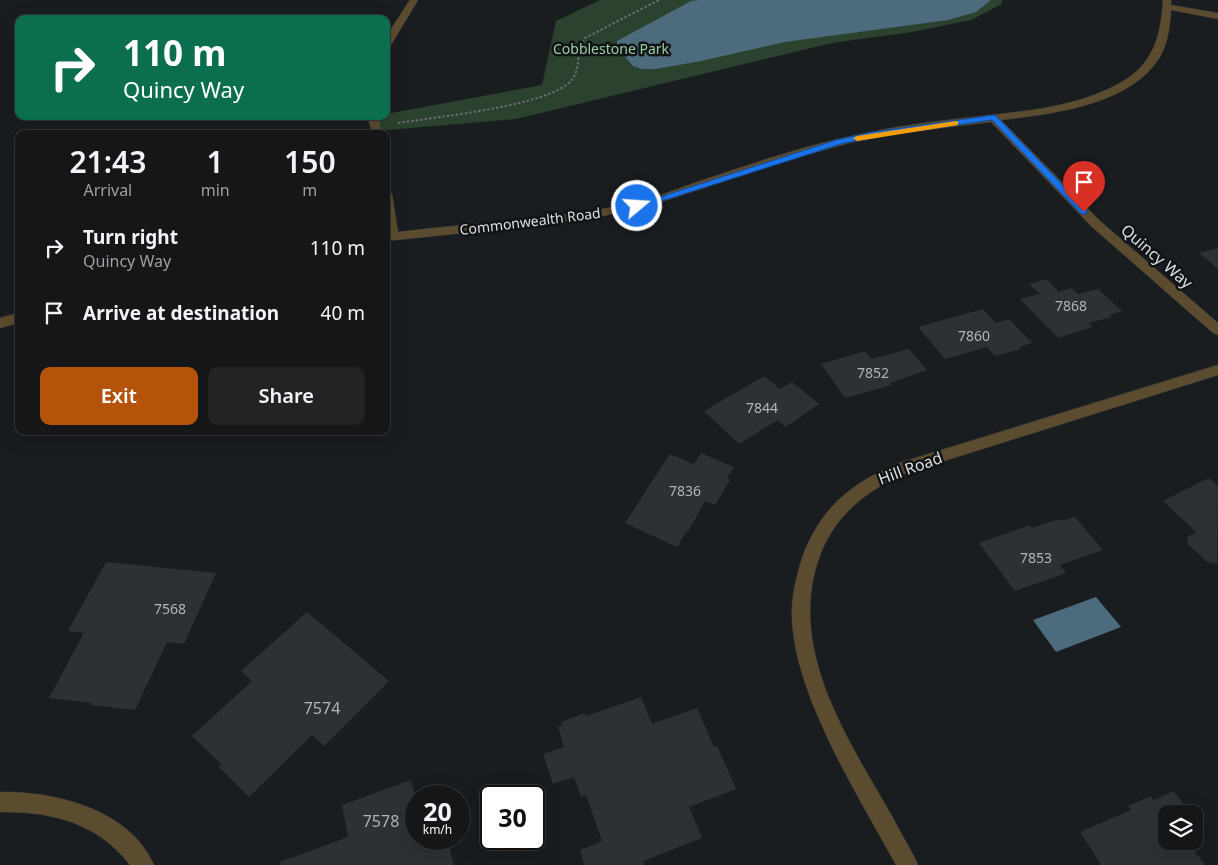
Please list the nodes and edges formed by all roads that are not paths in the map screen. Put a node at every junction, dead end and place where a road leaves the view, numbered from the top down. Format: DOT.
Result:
graph roads {
  1 [pos="414,0"];
  2 [pos="1167,3"];
  3 [pos="1218,16"];
  4 [pos="390,39"];
  5 [pos="994,118"];
  6 [pos="390,236"];
  7 [pos="15,319"];
  8 [pos="0,323"];
  9 [pos="1218,330"];
  10 [pos="1218,370"];
  11 [pos="0,802"];
  12 [pos="142,865"];
  13 [pos="907,865"];
  1 -- 4 [label="street"];
  2 -- 3 [label="street"];
  2 -- 5 [label="street, Commonwealth Road"];
  5 -- 6 [label="street, Commonwealth Road"];
  5 -- 9 [label="street, Quincy Way"];
  7 -- 8 [label="street"];
  10 -- 13 [label="street, Hill Road"];
  11 -- 12 [label="street"];
}
